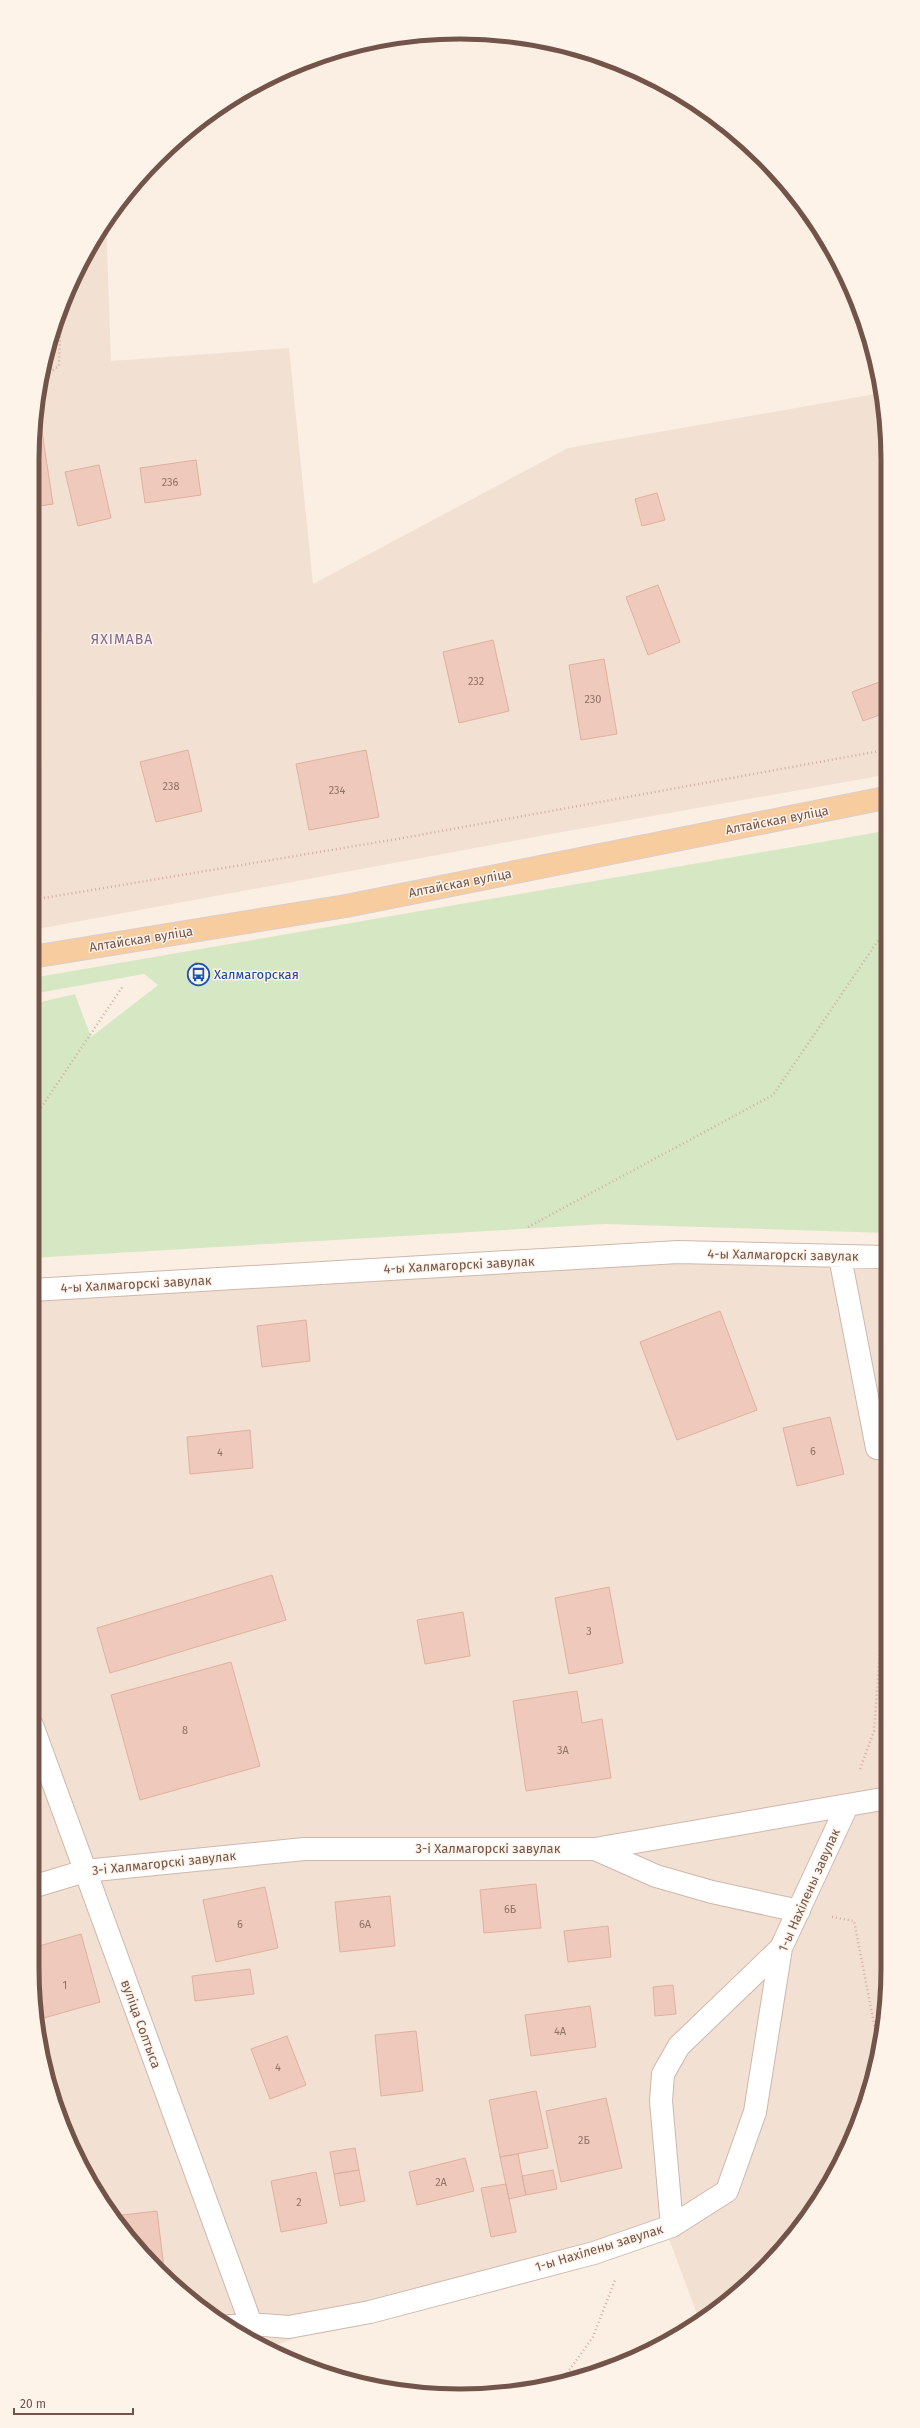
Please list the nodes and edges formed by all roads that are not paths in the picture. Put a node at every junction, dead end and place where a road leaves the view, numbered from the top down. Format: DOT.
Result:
graph roads {
  1 [pos="881,799"];
  2 [pos="39,956"];
  3 [pos="840,1257"];
  4 [pos="881,1257"];
  5 [pos="39,1290"];
  6 [pos="877,1448"];
  7 [pos="39,1743"];
  8 [pos="881,1799"];
  9 [pos="848,1806"];
  10 [pos="595,1849"];
  11 [pos="85,1871"];
  12 [pos="39,1886"];
  13 [pos="799,1911"];
  14 [pos="781,1948"];
  15 [pos="672,2226"];
  16 [pos="252,2324"];
  17 [pos="237,2325"];
  1 -- 2 [label="main road, Алтайская вуліца"];
  3 -- 4 [label="street, 4-ы Халмагорскі завулак"];
  3 -- 5 [label="street, 4-ы Халмагорскі завулак"];
  3 -- 6 [label="street"];
  7 -- 11 [label="street, вуліца Солтыса"];
  8 -- 9 [label="street, 3-і Халмагорскі завулак"];
  9 -- 10 [label="street, 3-і Халмагорскі завулак"];
  9 -- 13 [label="street, 1-ы Нахілены завулак"];
  10 -- 11 [label="street, 3-і Халмагорскі завулак"];
  10 -- 13 [label="street"];
  11 -- 12 [label="street, 3-і Халмагорскі завулак"];
  11 -- 16 [label="street, вуліца Солтыса"];
  13 -- 14 [label="street, 1-ы Нахілены завулак"];
  14 -- 15 [label="street, 1-ы Нахілены завулак"];
  14 -- 15 [label="street"];
  15 -- 16 [label="street, 1-ы Нахілены завулак"];
  16 -- 17 [label="street, 1-ы Нахілены завулак"];
}
